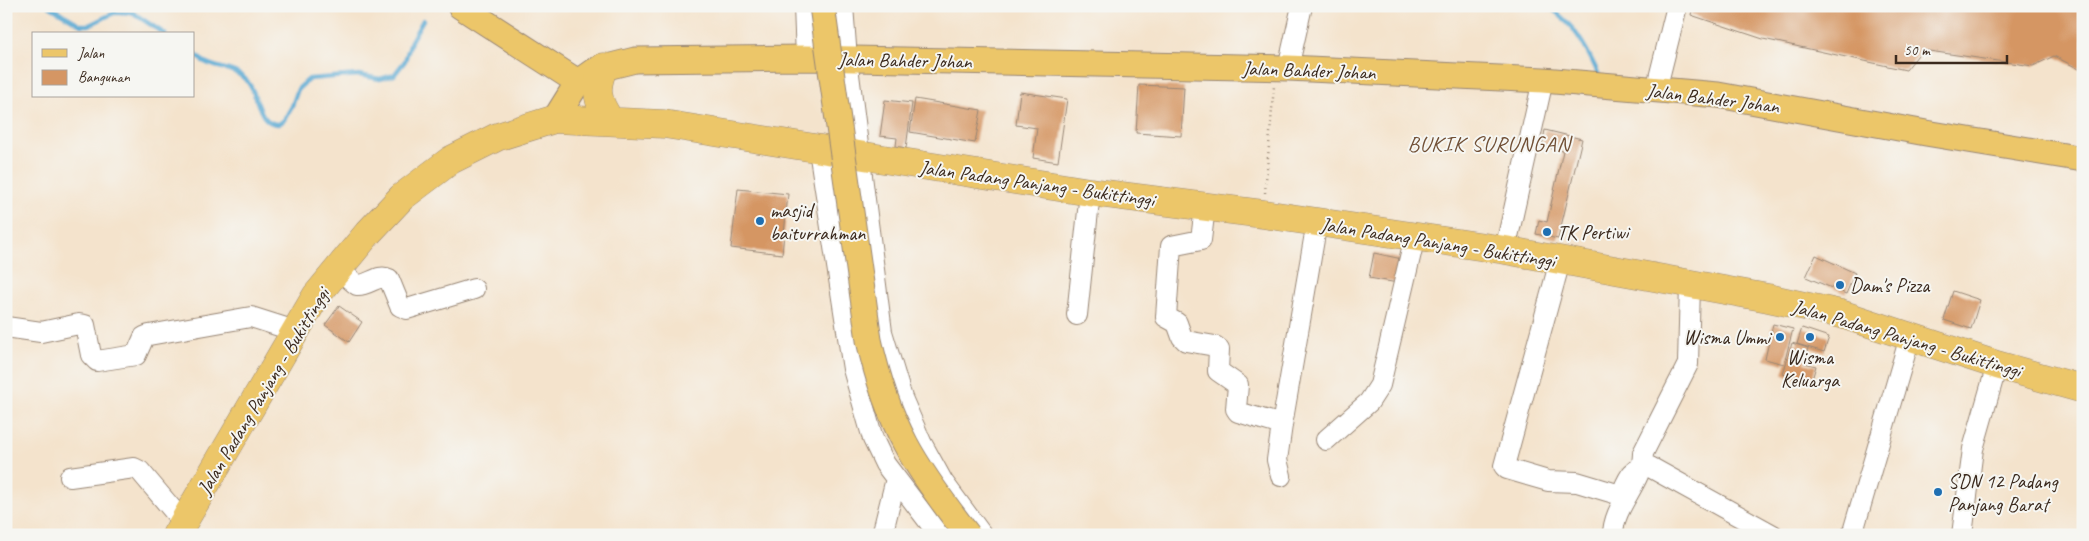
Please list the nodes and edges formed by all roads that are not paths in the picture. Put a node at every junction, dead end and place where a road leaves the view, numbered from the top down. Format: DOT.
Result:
graph roads {
  1 [pos="460,6"];
  2 [pos="804,6"];
  3 [pos="813,6"];
  4 [pos="822,6"];
  5 [pos="843,6"];
  6 [pos="1302,6"];
  7 [pos="1677,6"];
  8 [pos="806,58"];
  9 [pos="847,58"];
  10 [pos="604,67"];
  11 [pos="1282,68"];
  12 [pos="1543,80"];
  13 [pos="578,82"];
  14 [pos="1656,90"];
  15 [pos="555,119"];
  16 [pos="610,120"];
  17 [pos="819,150"];
  18 [pos="860,157"];
  19 [pos="2083,159"];
  20 [pos="1090,192"];
  21 [pos="1204,207"];
  22 [pos="1317,222"];
  23 [pos="1415,236"];
  24 [pos="1505,250"];
  25 [pos="1560,261"];
  26 [pos="339,270"];
  27 [pos="1690,284"];
  28 [pos="474,288"];
  29 [pos="1077,315"];
  30 [pos="6,326"];
  31 [pos="295,331"];
  32 [pos="1910,337"];
  33 [pos="1996,365"];
  34 [pos="2083,389"];
  35 [pos="1282,425"];
  36 [pos="1326,440"];
  37 [pos="1643,466"];
  38 [pos="1281,476"];
  39 [pos="70,477"];
  40 [pos="896,479"];
  41 [pos="179,528"];
  42 [pos="882,535"];
  43 [pos="939,535"];
  44 [pos="956,535"];
  45 [pos="968,535"];
  46 [pos="982,535"];
  47 [pos="1613,535"];
  48 [pos="1773,535"];
  49 [pos="1852,535"];
  50 [pos="1962,535"];
  1 -- 13 [label="main road"];
  2 -- 8 [label="street"];
  3 -- 44 [label="main road"];
  4 -- 45 [label="main road, bridge"];
  5 -- 9 [label="street"];
  6 -- 11 [label="street"];
  7 -- 14 [label="street"];
  8 -- 9 [label="main road, Jalan Bahder Johan"];
  8 -- 10 [label="main road, Jalan Bahder Johan"];
  9 -- 11 [label="main road, Jalan Bahder Johan"];
  9 -- 18 [label="street"];
  10 -- 13 [label="main road, Jalan Bahder Johan"];
  10 -- 16 [label="highway"];
  11 -- 12 [label="main road, Jalan Bahder Johan"];
  12 -- 14 [label="main road, Jalan Bahder Johan"];
  12 -- 24 [label="street"];
  13 -- 15 [label="main road, Jalan Bahder Johan"];
  14 -- 19 [label="main road, Jalan Bahder Johan"];
  15 -- 16 [label="highway, Jalan Padang Panjang - Bukittinggi"];
  15 -- 26 [label="highway, Jalan Padang Panjang - Bukittinggi"];
  16 -- 17 [label="highway, Jalan Padang Panjang - Bukittinggi"];
  17 -- 18 [label="highway, Jalan Padang Panjang - Bukittinggi"];
  17 -- 40 [label="street"];
  18 -- 20 [label="highway, Jalan Padang Panjang - Bukittinggi"];
  18 -- 46 [label="street"];
  20 -- 21 [label="highway, Jalan Padang Panjang - Bukittinggi"];
  20 -- 29 [label="street"];
  21 -- 22 [label="highway, Jalan Padang Panjang - Bukittinggi"];
  21 -- 35 [label="street"];
  22 -- 23 [label="highway, Jalan Padang Panjang - Bukittinggi"];
  22 -- 35 [label="street"];
  23 -- 24 [label="highway, Jalan Padang Panjang - Bukittinggi"];
  23 -- 36 [label="street"];
  24 -- 25 [label="highway, Jalan Padang Panjang - Bukittinggi"];
  25 -- 27 [label="highway, Jalan Padang Panjang - Bukittinggi"];
  25 -- 37 [label="street"];
  26 -- 28 [label="street"];
  26 -- 31 [label="highway, Jalan Padang Panjang - Bukittinggi"];
  27 -- 32 [label="highway, Jalan Padang Panjang - Bukittinggi"];
  27 -- 37 [label="street"];
  30 -- 31 [label="street"];
  31 -- 41 [label="highway, Jalan Padang Panjang - Bukittinggi"];
  32 -- 33 [label="highway, Jalan Padang Panjang - Bukittinggi"];
  32 -- 49 [label="street"];
  33 -- 34 [label="highway, Jalan Padang Panjang - Bukittinggi"];
  33 -- 50 [label="street"];
  35 -- 38 [label="street"];
  37 -- 47 [label="street"];
  37 -- 48 [label="street"];
  39 -- 41 [label="street"];
  40 -- 42 [label="street"];
  40 -- 43 [label="street"];
}
